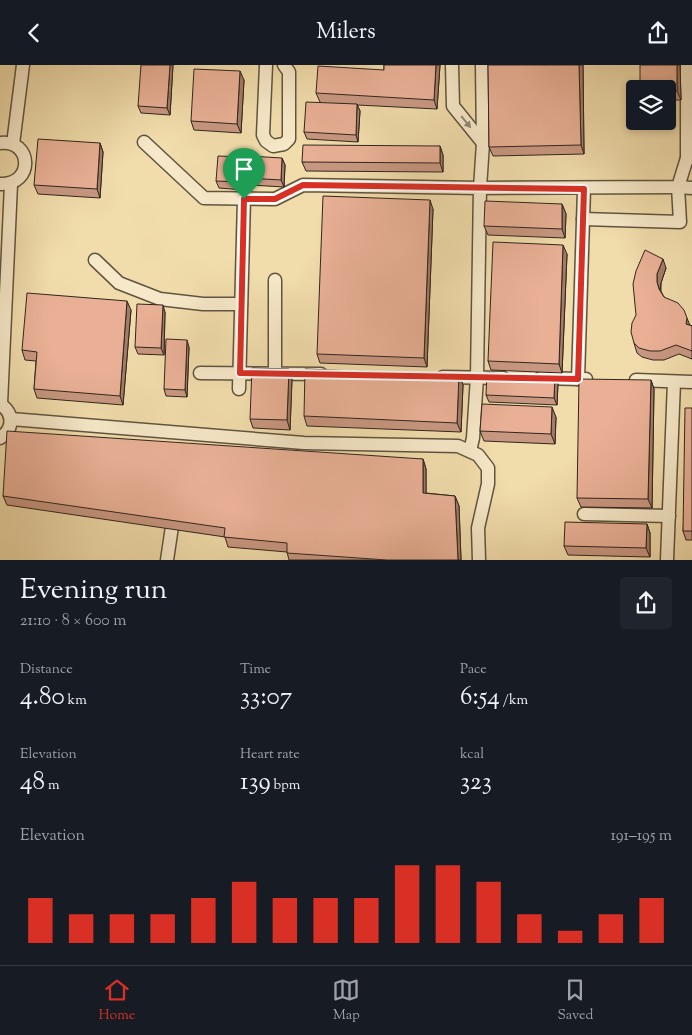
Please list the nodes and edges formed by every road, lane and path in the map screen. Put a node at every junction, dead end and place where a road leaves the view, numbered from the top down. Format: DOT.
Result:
graph roads {
  1 [pos="23,65"];
  2 [pos="266,65"];
  3 [pos="284,65"];
  4 [pos="452,65"];
  5 [pos="482,65"];
  6 [pos="687,65"];
  7 [pos="144,142"];
  8 [pos="483,143"];
  9 [pos="6,144"];
  10 [pos="690,158"];
  11 [pos="6,184"];
  12 [pos="678,187"];
  13 [pos="480,188"];
  14 [pos="692,188"];
  15 [pos="584,189"];
  16 [pos="244,199"];
  17 [pos="583,219"];
  18 [pos="95,260"];
  19 [pos="274,280"];
  20 [pos="241,305"];
  21 [pos="200,373"];
  22 [pos="240,373"];
  23 [pos="275,374"];
  24 [pos="333,375"];
  25 [pos="429,376"];
  26 [pos="477,377"];
  27 [pos="514,378"];
  28 [pos="532,378"];
  29 [pos="578,379"];
  30 [pos="597,379"];
  31 [pos="626,380"];
  32 [pos="674,382"];
  33 [pos="692,382"];
  34 [pos="239,389"];
  35 [pos="0,404"];
  36 [pos="11,419"];
  37 [pos="0,438"];
  38 [pos="470,451"];
  39 [pos="176,500"];
  40 [pos="584,514"];
  41 [pos="669,516"];
  42 [pos="166,560"];
  43 [pos="479,560"];
  44 [pos="667,560"];
  1 -- 9 [label="street"];
  2 -- 3 [label="street"];
  4 -- 8 [label="street, one-way"];
  5 -- 8 [label="street"];
  6 -- 10 [label="street"];
  7 -- 16 [label="street"];
  8 -- 13 [label="street"];
  9 -- 11 [label="street"];
  10 -- 12 [label="street"];
  11 -- 35 [label="street"];
  12 -- 14 [label="street"];
  12 -- 15 [label="street"];
  12 -- 17 [label="street"];
  13 -- 15 [label="street"];
  13 -- 16 [label="street"];
  13 -- 26 [label="street"];
  15 -- 17 [label="street"];
  16 -- 20 [label="street"];
  17 -- 29 [label="street"];
  18 -- 20 [label="street"];
  19 -- 23 [label="street"];
  20 -- 22 [label="street"];
  21 -- 22 [label="street"];
  22 -- 23 [label="street"];
  22 -- 34 [label="street"];
  23 -- 24 [label="street"];
  25 -- 26 [label="street"];
  26 -- 27 [label="street"];
  26 -- 38 [label="street"];
  28 -- 29 [label="street"];
  29 -- 30 [label="street"];
  31 -- 32 [label="street"];
  32 -- 33 [label="street"];
  32 -- 41 [label="street"];
  35 -- 36 [label="street"];
  36 -- 37 [label="street"];
  36 -- 38 [label="street"];
  38 -- 43 [label="street"];
  39 -- 42 [label="street"];
  40 -- 41 [label="street"];
  41 -- 44 [label="street"];
}
